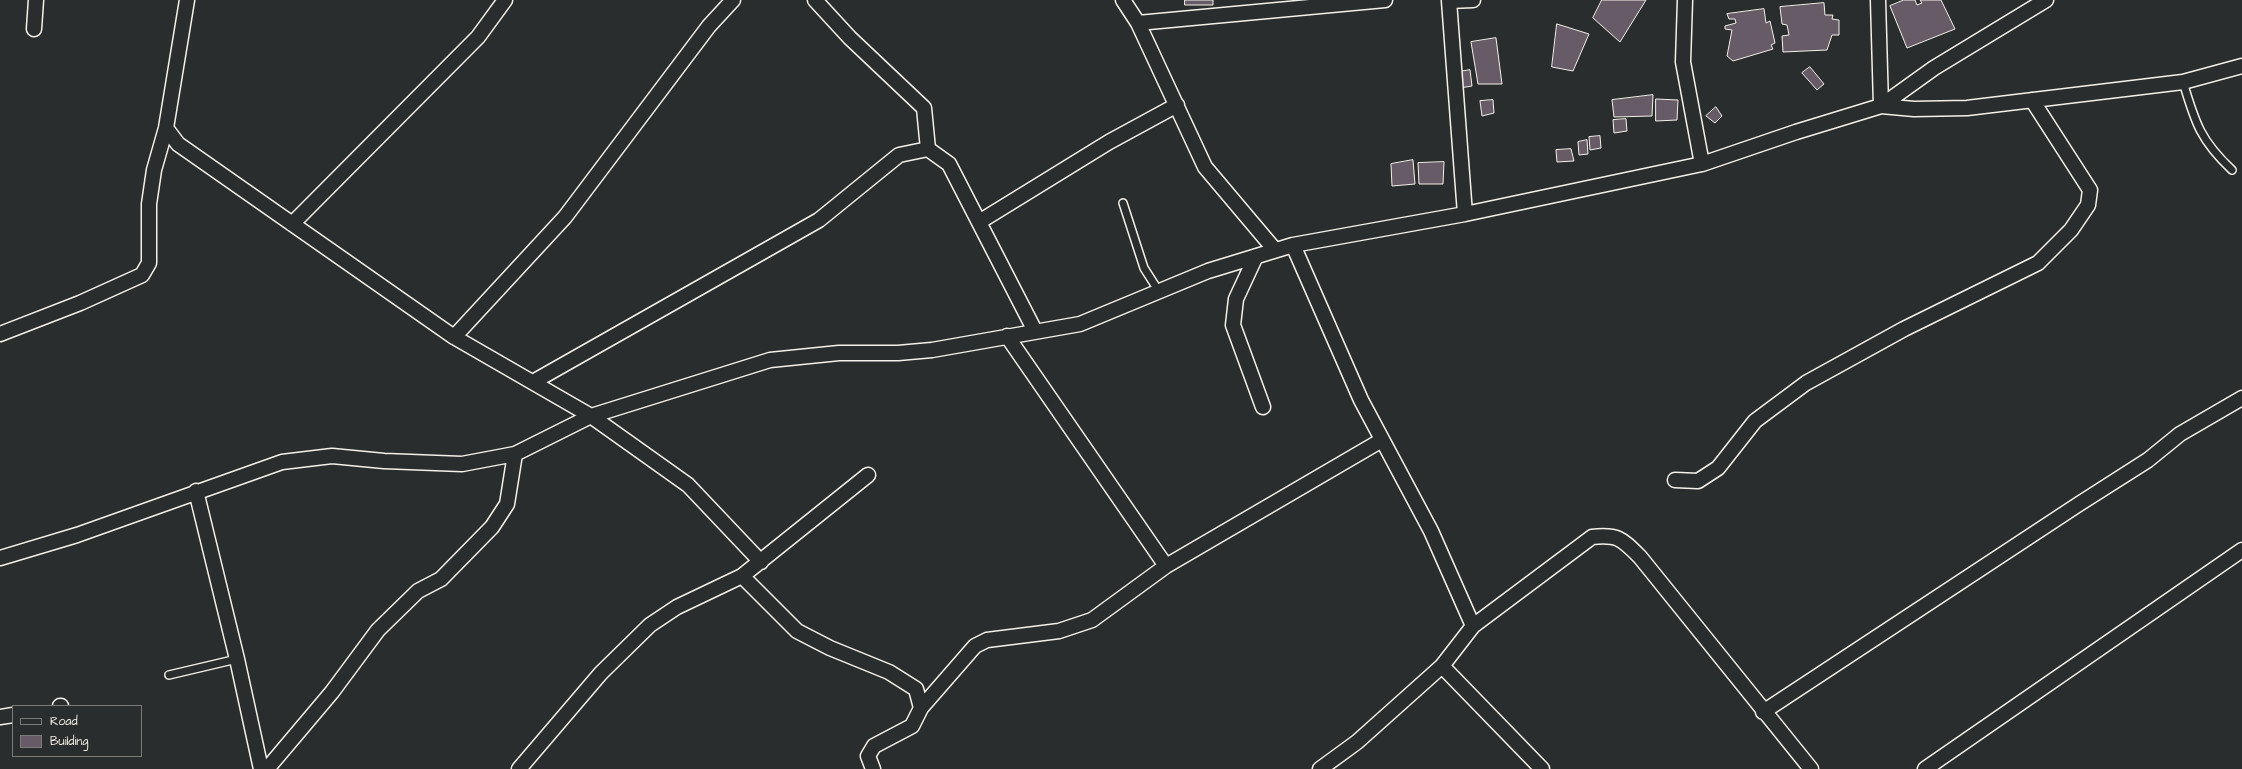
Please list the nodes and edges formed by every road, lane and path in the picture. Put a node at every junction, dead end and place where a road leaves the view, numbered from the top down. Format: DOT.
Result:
graph roads {
  1 [pos="36,0"];
  2 [pos="187,0"];
  3 [pos="504,0"];
  4 [pos="733,0"];
  5 [pos="815,0"];
  6 [pos="1123,0"];
  7 [pos="1385,0"];
  8 [pos="1473,0"];
  9 [pos="1685,0"];
  10 [pos="1878,0"];
  11 [pos="2046,0"];
  12 [pos="1445,1"];
  13 [pos="1138,23"];
  14 [pos="34,29"];
  15 [pos="2242,66"];
  16 [pos="2183,82"];
  17 [pos="2032,100"];
  18 [pos="1177,105"];
  19 [pos="1881,106"];
  20 [pos="166,128"];
  21 [pos="928,150"];
  22 [pos="1702,164"];
  23 [pos="2232,170"];
  24 [pos="1123,203"];
  25 [pos="1465,214"];
  26 [pos="979,222"];
  27 [pos="292,224"];
  28 [pos="1293,245"];
  29 [pos="1275,250"];
  30 [pos="1256,256"];
  31 [pos="1158,290"];
  32 [pos="1035,331"];
  33 [pos="0,334"];
  34 [pos="1007,336"];
  35 [pos="454,337"];
  36 [pos="533,382"];
  37 [pos="2242,398"];
  38 [pos="1263,408"];
  39 [pos="591,416"];
  40 [pos="1382,440"];
  41 [pos="515,454"];
  42 [pos="868,475"];
  43 [pos="1674,480"];
  44 [pos="196,491"];
  45 [pos="2242,550"];
  46 [pos="0,558"];
  47 [pos="761,562"];
  48 [pos="1166,566"];
  49 [pos="742,576"];
  50 [pos="1473,626"];
  51 [pos="237,659"];
  52 [pos="1442,666"];
  53 [pos="169,675"];
  54 [pos="921,708"];
  55 [pos="1763,712"];
  56 [pos="12,715"];
  57 [pos="0,717"];
  58 [pos="261,769"];
  59 [pos="267,769"];
  60 [pos="519,769"];
  61 [pos="873,769"];
  62 [pos="1320,769"];
  63 [pos="1542,769"];
  64 [pos="1811,769"];
  65 [pos="1924,769"];
  1 -- 14 [label="street"];
  2 -- 20 [label="street"];
  3 -- 27 [label="street"];
  4 -- 35 [label="street"];
  5 -- 21 [label="street"];
  6 -- 13 [label="street"];
  7 -- 13 [label="street"];
  8 -- 12 [label="street"];
  9 -- 22 [label="street"];
  10 -- 19 [label="street"];
  11 -- 19 [label="street"];
  12 -- 25 [label="street"];
  13 -- 18 [label="street"];
  15 -- 16 [label="street"];
  16 -- 17 [label="street"];
  16 -- 23 [label="lane"];
  17 -- 19 [label="street"];
  17 -- 43 [label="street"];
  18 -- 26 [label="street"];
  18 -- 29 [label="street"];
  19 -- 22 [label="street"];
  20 -- 27 [label="street"];
  20 -- 33 [label="street"];
  21 -- 26 [label="street"];
  21 -- 36 [label="street"];
  22 -- 25 [label="street"];
  24 -- 31 [label="lane"];
  25 -- 28 [label="street"];
  26 -- 32 [label="street"];
  27 -- 35 [label="street"];
  28 -- 29 [label="street"];
  28 -- 40 [label="street"];
  29 -- 30 [label="street"];
  30 -- 31 [label="street"];
  30 -- 38 [label="street"];
  31 -- 32 [label="street"];
  32 -- 34 [label="street"];
  34 -- 39 [label="street"];
  34 -- 48 [label="street"];
  35 -- 36 [label="street"];
  36 -- 39 [label="street"];
  37 -- 55 [label="street"];
  39 -- 41 [label="street"];
  39 -- 47 [label="street"];
  40 -- 48 [label="street"];
  40 -- 50 [label="street"];
  41 -- 44 [label="street"];
  41 -- 59 [label="street"];
  42 -- 47 [label="street"];
  44 -- 46 [label="street"];
  44 -- 51 [label="street"];
  45 -- 65 [label="street"];
  47 -- 49 [label="street"];
  48 -- 54 [label="street"];
  49 -- 54 [label="street"];
  49 -- 60 [label="street"];
  50 -- 52 [label="street"];
  50 -- 55 [label="street"];
  51 -- 53 [label="lane"];
  51 -- 58 [label="street"];
  52 -- 62 [label="street"];
  52 -- 63 [label="street"];
  54 -- 61 [label="street"];
  55 -- 64 [label="street"];
  56 -- 57 [label="street"];
}
